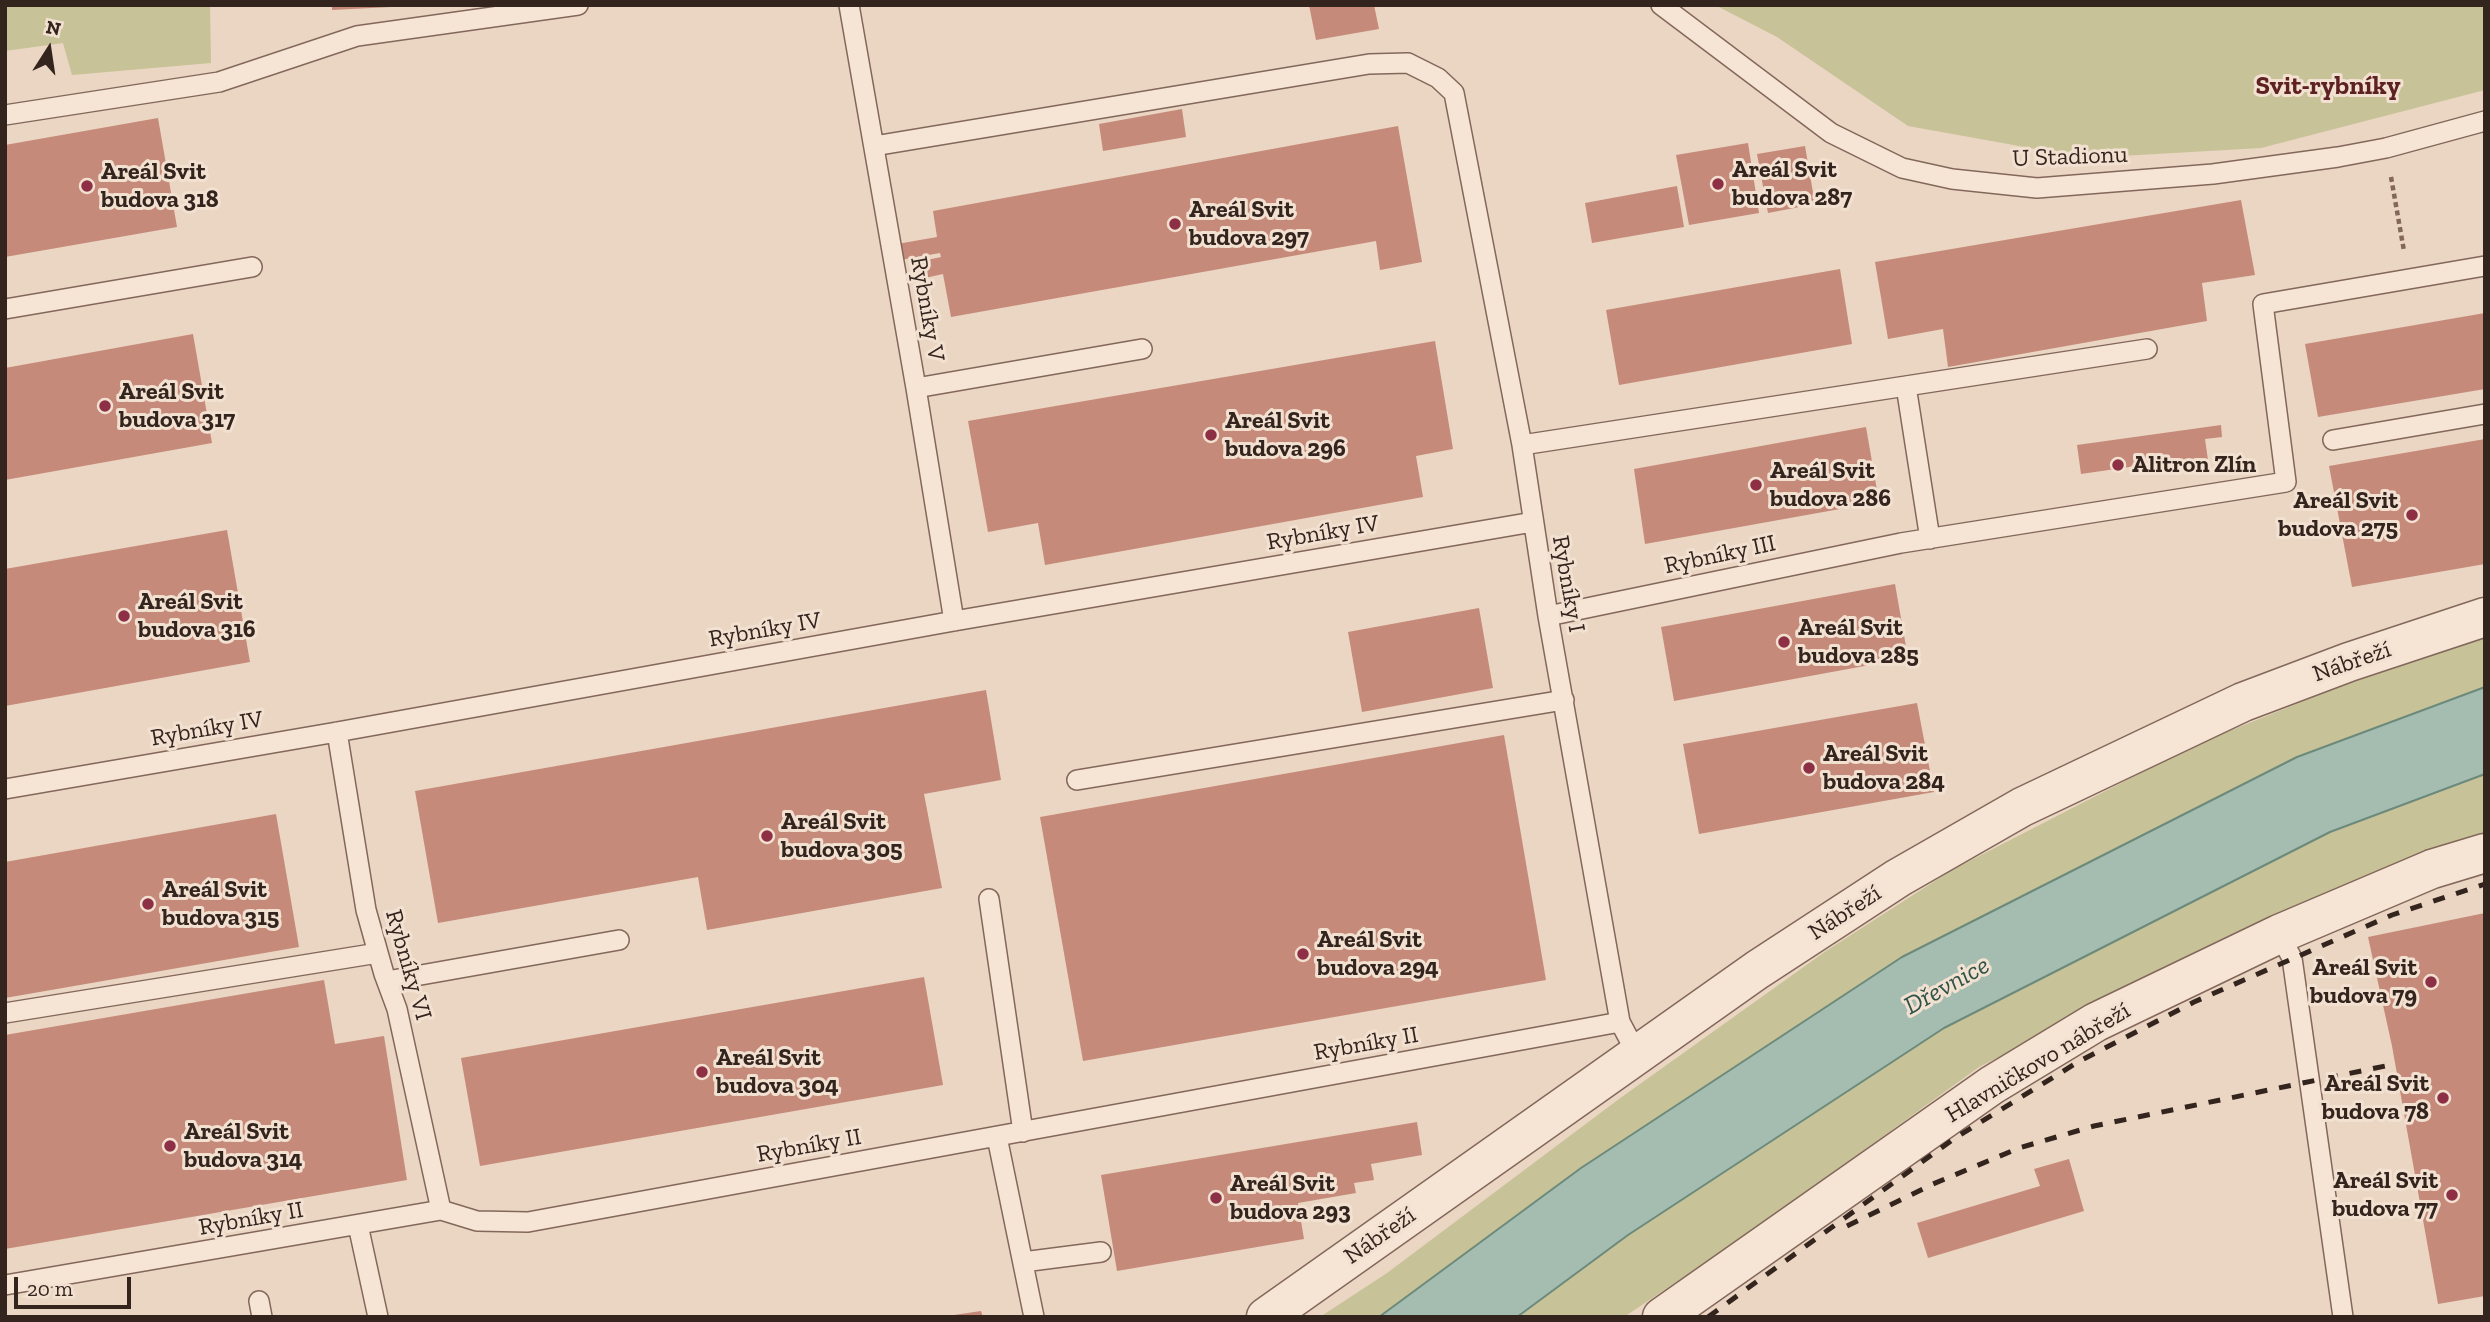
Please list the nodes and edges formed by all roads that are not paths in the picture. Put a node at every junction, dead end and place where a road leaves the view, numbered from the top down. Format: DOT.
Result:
graph roads {
  1 [pos="578,5"];
  2 [pos="849,5"];
  3 [pos="1661,5"];
  4 [pos="5,115"];
  5 [pos="2485,121"];
  6 [pos="874,146"];
  7 [pos="2485,266"];
  8 [pos="253,267"];
  9 [pos="5,309"];
  10 [pos="1142,349"];
  11 [pos="2147,349"];
  12 [pos="1906,386"];
  13 [pos="916,388"];
  14 [pos="2485,414"];
  15 [pos="2333,440"];
  16 [pos="1522,445"];
  17 [pos="1533,522"];
  18 [pos="1930,539"];
  19 [pos="1548,616"];
  20 [pos="2485,617"];
  21 [pos="954,621"];
  22 [pos="1564,700"];
  23 [pos="337,732"];
  24 [pos="1077,780"];
  25 [pos="5,789"];
  26 [pos="2485,853"];
  27 [pos="989,899"];
  28 [pos="2279,934"];
  29 [pos="619,940"];
  30 [pos="378,953"];
  31 [pos="387,981"];
  32 [pos="5,1013"];
  33 [pos="1629,1038"];
  34 [pos="1023,1132"];
  35 [pos="997,1137"];
  36 [pos="441,1210"];
  37 [pos="359,1226"];
  38 [pos="1101,1252"];
  39 [pos="1023,1262"];
  40 [pos="5,1285"];
  41 [pos="1671,1314"];
  42 [pos="379,1317"];
  43 [pos="1034,1317"];
  44 [pos="1266,1317"];
  45 [pos="2343,1317"];
  1 -- 4 [label="lane"];
  2 -- 6 [label="lane, Rybníky V"];
  3 -- 5 [label="lane, U Stadionu"];
  6 -- 13 [label="lane, Rybníky V"];
  6 -- 16 [label="lane, Rybníky I"];
  7 -- 18 [label="lane, Rybníky III"];
  8 -- 9 [label="lane"];
  10 -- 13 [label="lane"];
  11 -- 12 [label="lane"];
  12 -- 16 [label="lane"];
  12 -- 18 [label="lane"];
  13 -- 21 [label="lane, Rybníky V"];
  14 -- 15 [label="lane"];
  16 -- 17 [label="lane, Rybníky I"];
  17 -- 19 [label="lane, Rybníky I"];
  17 -- 21 [label="lane, Rybníky IV"];
  18 -- 19 [label="lane, Rybníky III"];
  19 -- 22 [label="lane, Rybníky I"];
  20 -- 33 [label="street, Nábřeží"];
  21 -- 23 [label="lane, Rybníky IV"];
  22 -- 24 [label="lane"];
  22 -- 33 [label="lane, Rybníky I"];
  23 -- 25 [label="lane, Rybníky IV"];
  23 -- 30 [label="lane, Rybníky VI"];
  26 -- 28 [label="street, Hlavničkovo nábřeží"];
  27 -- 34 [label="lane"];
  28 -- 41 [label="street, Hlavničkovo nábřeží"];
  28 -- 45 [label="lane"];
  29 -- 31 [label="lane"];
  30 -- 31 [label="lane, Rybníky VI"];
  30 -- 32 [label="lane"];
  31 -- 36 [label="lane, Rybníky VI"];
  33 -- 34 [label="lane, Rybníky II"];
  33 -- 44 [label="street, Nábřeží"];
  34 -- 35 [label="lane, Rybníky II"];
  35 -- 36 [label="lane, Rybníky II"];
  35 -- 39 [label="lane"];
  36 -- 37 [label="lane, Rybníky II"];
  37 -- 40 [label="lane, Rybníky II"];
  37 -- 42 [label="lane"];
  38 -- 39 [label="lane"];
  39 -- 43 [label="lane"];
}
